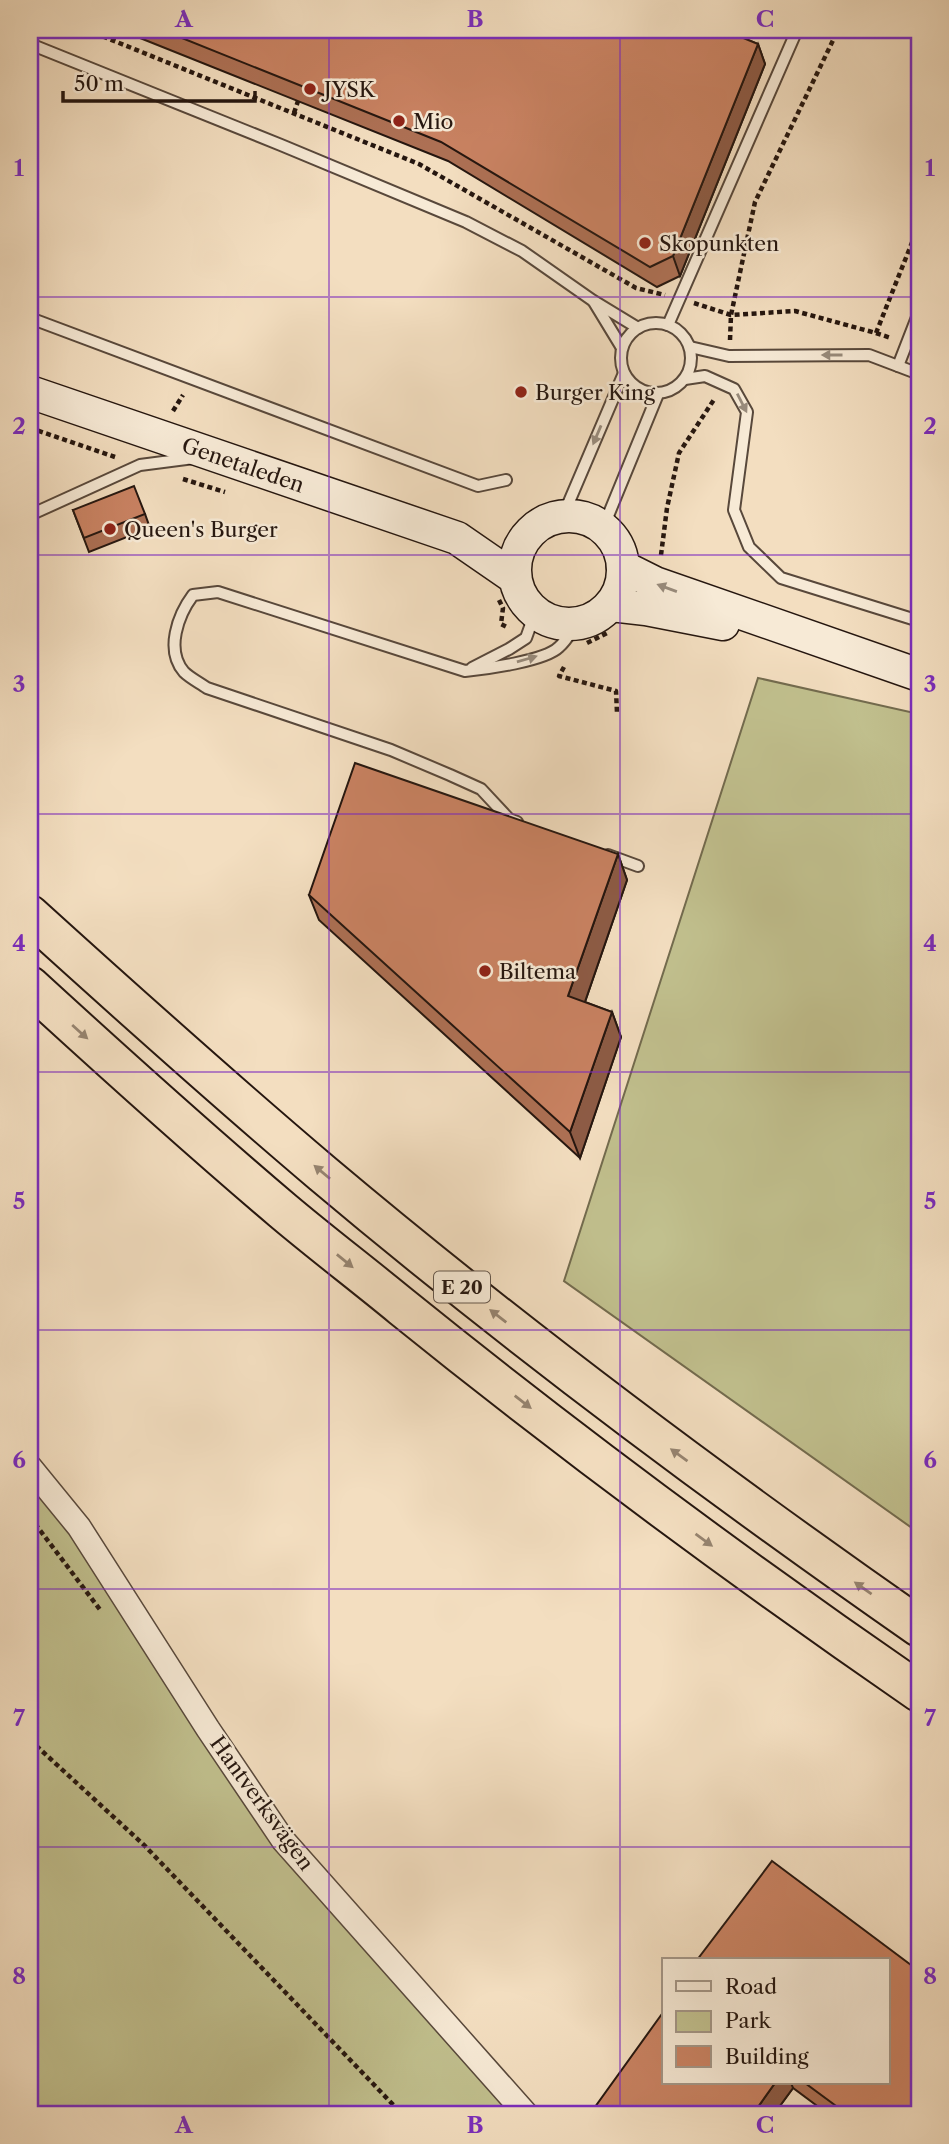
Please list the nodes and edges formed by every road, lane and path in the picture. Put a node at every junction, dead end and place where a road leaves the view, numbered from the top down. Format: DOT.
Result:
graph roads {
  1 [pos="87,30"];
  2 [pos="797,30"];
  3 [pos="838,30"];
  4 [pos="30,44"];
  5 [pos="298,101"];
  6 [pos="294,113"];
  7 [pos="919,225"];
  8 [pos="679,299"];
  9 [pos="592,300"];
  10 [pos="919,312"];
  11 [pos="731,315"];
  12 [pos="30,318"];
  13 [pos="668,325"];
  14 [pos="638,328"];
  15 [pos="690,347"];
  16 [pos="622,348"];
  17 [pos="898,366"];
  18 [pos="624,373"];
  19 [pos="919,374"];
  20 [pos="193,379"];
  21 [pos="685,379"];
  22 [pos="30,392"];
  23 [pos="658,394"];
  24 [pos="158,436"];
  25 [pos="215,456"];
  26 [pos="506,480"];
  27 [pos="30,515"];
  28 [pos="564,516"];
  29 [pos="603,528"];
  30 [pos="528,535"];
  31 [pos="457,538"];
  32 [pos="623,567"];
  33 [pos="515,578"];
  34 [pos="611,605"];
  35 [pos="535,613"];
  36 [pos="919,621"];
  37 [pos="576,625"];
  38 [pos="824,643"];
  39 [pos="465,671"];
  40 [pos="559,676"];
  41 [pos="919,676"];
  42 [pos="617,713"];
  43 [pos="534,829"];
  44 [pos="593,850"];
  45 [pos="638,866"];
  46 [pos="30,915"];
  47 [pos="30,986"];
  48 [pos="30,1467"];
  49 [pos="919,1627"];
  50 [pos="919,1692"];
  51 [pos="30,1740"];
  52 [pos="402,2114"];
  53 [pos="526,2114"];
  1 -- 6 [label="path"];
  2 -- 8 [label="lane"];
  3 -- 11 [label="path"];
  4 -- 9 [label="lane"];
  5 -- 6 [label="path"];
  6 -- 8 [label="path"];
  7 -- 11 [label="path"];
  8 -- 11 [label="path"];
  8 -- 13 [label="lane"];
  9 -- 14 [label="lane"];
  9 -- 16 [label="lane"];
  10 -- 17 [label="lane"];
  12 -- 20 [label="lane"];
  13 -- 14 [label="lane"];
  13 -- 15 [label="lane"];
  14 -- 16 [label="lane"];
  17 -- 15 [label="lane, one-way"];
  15 -- 21 [label="lane"];
  16 -- 18 [label="lane"];
  17 -- 19 [label="lane"];
  18 -- 23 [label="lane"];
  18 -- 28 [label="lane, one-way"];
  20 -- 24 [label="path"];
  20 -- 26 [label="lane"];
  21 -- 23 [label="lane"];
  21 -- 36 [label="lane, one-way"];
  22 -- 24 [label="main road, Genetaleden"];
  23 -- 29 [label="lane"];
  24 -- 25 [label="main road, Genetaleden"];
  25 -- 27 [label="lane"];
  25 -- 31 [label="main road, Genetaleden"];
  28 -- 29 [label="main road"];
  28 -- 30 [label="main road, Genetaleden"];
  29 -- 32 [label="main road"];
  30 -- 31 [label="main road, Genetaleden"];
  30 -- 33 [label="main road"];
  31 -- 33 [label="main road, Genetaleden"];
  32 -- 34 [label="main road"];
  38 -- 32 [label="main road, one-way"];
  33 -- 35 [label="main road, Genetaleden"];
  34 -- 37 [label="main road"];
  34 -- 38 [label="main road"];
  35 -- 37 [label="main road"];
  35 -- 39 [label="lane"];
  39 -- 37 [label="lane, one-way"];
  38 -- 41 [label="main road"];
  39 -- 43 [label="lane"];
  40 -- 42 [label="path"];
  44 -- 45 [label="lane"];
  49 -- 46 [label="highway, E 20, one-way"];
  47 -- 50 [label="highway, E 20, one-way"];
  48 -- 53 [label="street, Hantverksvägen"];
  51 -- 52 [label="path"];
}
